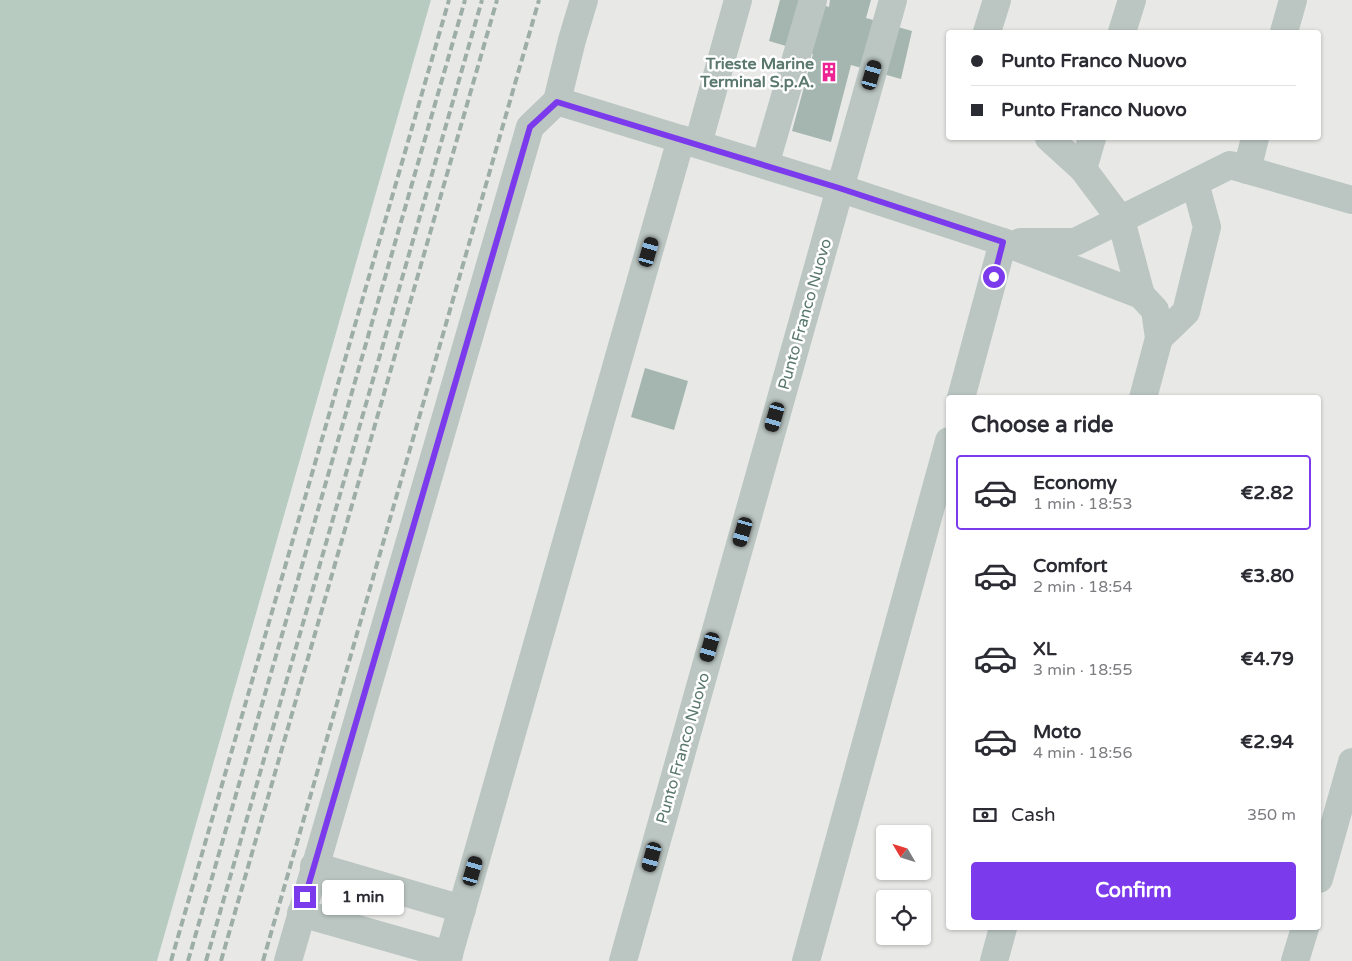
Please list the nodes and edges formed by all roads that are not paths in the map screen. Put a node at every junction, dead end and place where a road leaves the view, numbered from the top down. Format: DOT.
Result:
graph roads {
  1 [pos="584,0"];
  2 [pos="738,0"];
  3 [pos="813,0"];
  4 [pos="893,0"];
  5 [pos="997,0"];
  6 [pos="1132,0"];
  7 [pos="1293,0"];
  8 [pos="988,30"];
  9 [pos="1123,30"];
  10 [pos="1285,30"];
  11 [pos="557,102"];
  12 [pos="1051,140"];
  13 [pos="1091,140"];
  14 [pos="1254,140"];
  15 [pos="689,142"];
  16 [pos="765,165"];
  17 [pos="1238,167"];
  18 [pos="1083,169"];
  19 [pos="1195,183"];
  20 [pos="839,188"];
  21 [pos="1352,200"];
  22 [pos="1122,220"];
  23 [pos="1003,242"];
  24 [pos="1141,294"];
  25 [pos="1159,338"];
  26 [pos="962,395"];
  27 [pos="1144,395"];
  28 [pos="946,452"];
  29 [pos="1352,762"];
  30 [pos="314,866"];
  31 [pos="1321,872"];
  32 [pos="462,909"];
  33 [pos="301,912"];
  34 [pos="1002,930"];
  35 [pos="1304,930"];
  36 [pos="448,958"];
  37 [pos="288,961"];
  38 [pos="623,961"];
  39 [pos="806,961"];
  40 [pos="994,961"];
  41 [pos="1295,961"];
  1 -- 11 [label="street"];
  2 -- 15 [label="street"];
  3 -- 16 [label="street"];
  4 -- 20 [label="street, Punto Franco Nuovo"];
  5 -- 8 [label="street"];
  6 -- 9 [label="street"];
  7 -- 10 [label="street"];
  11 -- 15 [label="street"];
  11 -- 30 [label="street"];
  12 -- 18 [label="street"];
  13 -- 18 [label="street"];
  14 -- 17 [label="street"];
  15 -- 16 [label="street"];
  15 -- 32 [label="street"];
  16 -- 20 [label="street"];
  17 -- 19 [label="street"];
  17 -- 21 [label="street"];
  18 -- 22 [label="street"];
  19 -- 22 [label="street"];
  19 -- 25 [label="street"];
  20 -- 23 [label="street"];
  20 -- 38 [label="street, Punto Franco Nuovo"];
  22 -- 23 [label="street"];
  22 -- 24 [label="street"];
  23 -- 24 [label="street"];
  23 -- 26 [label="street"];
  24 -- 25 [label="street"];
  25 -- 27 [label="street"];
  28 -- 39 [label="street"];
  29 -- 31 [label="street"];
  30 -- 32 [label="street"];
  30 -- 33 [label="street"];
  32 -- 36 [label="street"];
  33 -- 36 [label="street"];
  33 -- 37 [label="street"];
  34 -- 40 [label="street"];
  35 -- 41 [label="street"];
}
